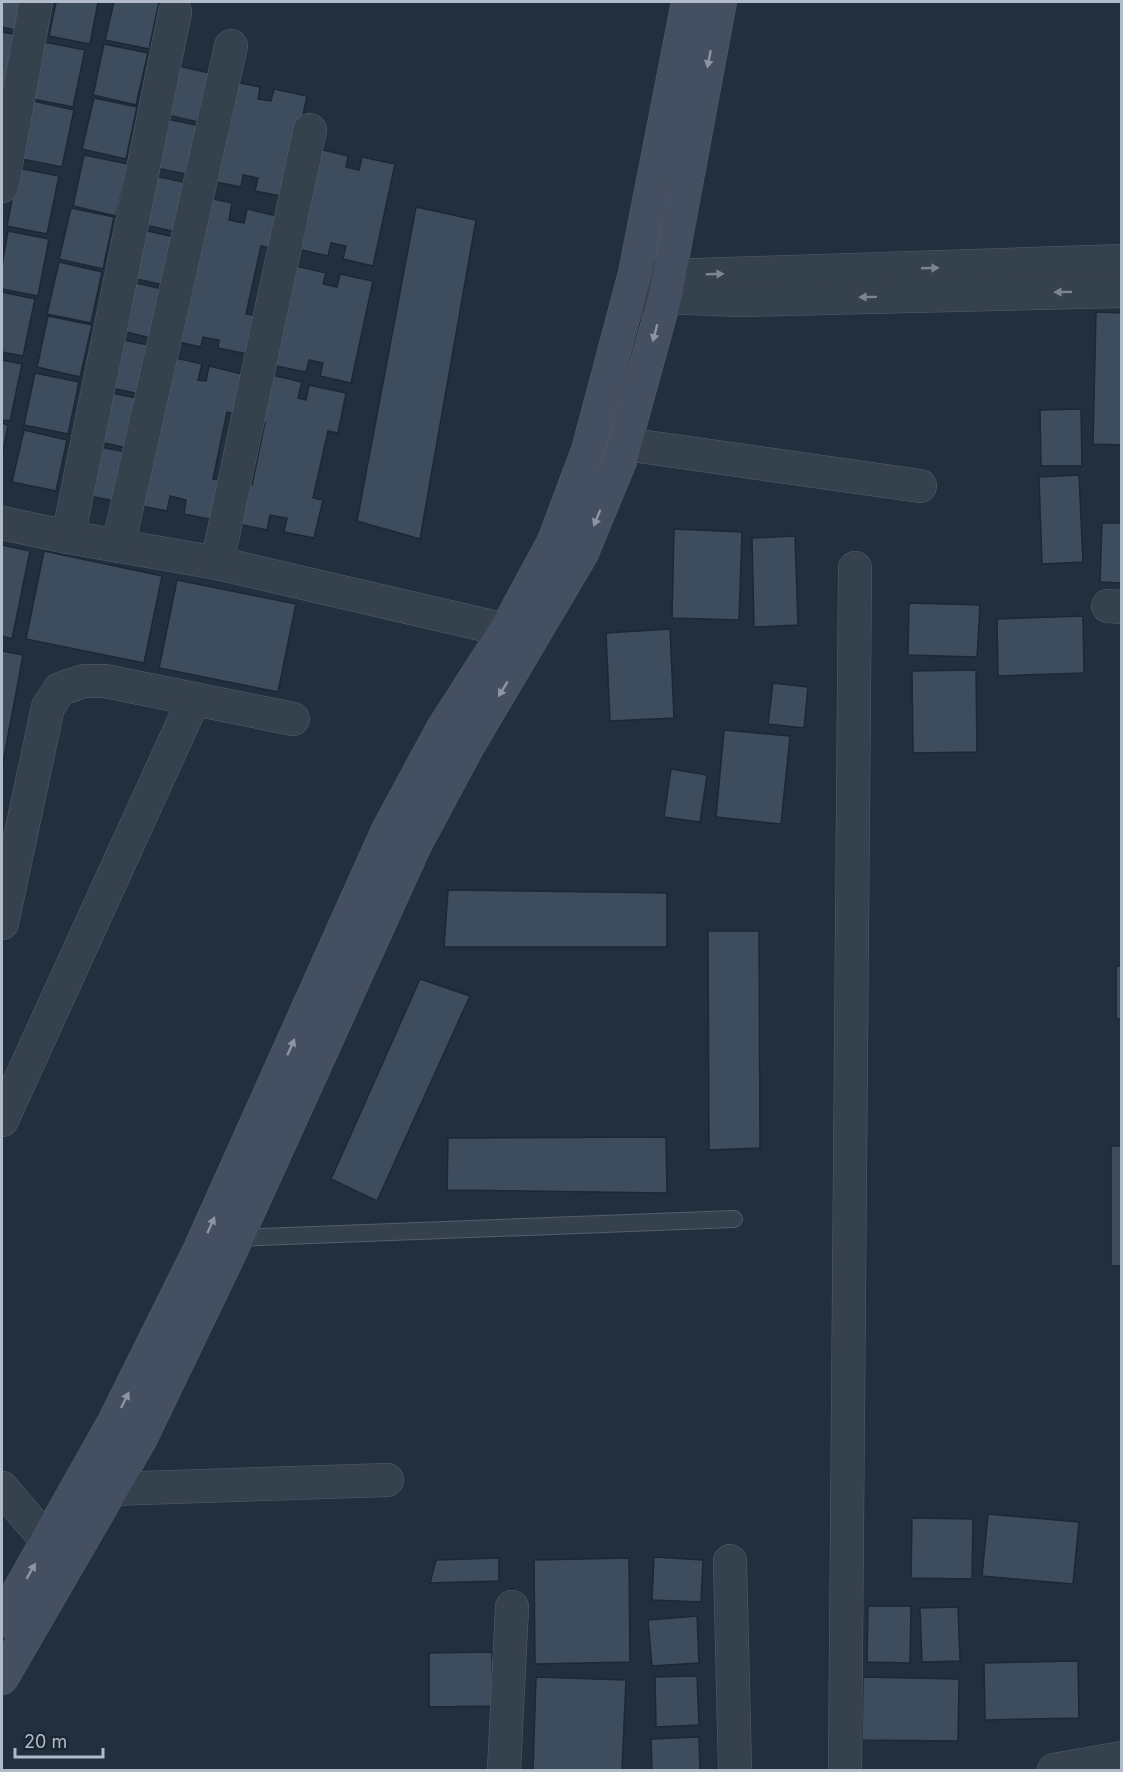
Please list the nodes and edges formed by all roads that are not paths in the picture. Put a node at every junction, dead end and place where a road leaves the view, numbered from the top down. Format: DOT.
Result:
graph roads {
  1 [pos="36,2"];
  2 [pos="688,2"];
  3 [pos="720,2"];
  4 [pos="175,12"];
  5 [pos="231,46"];
  6 [pos="310,130"];
  7 [pos="2,186"];
  8 [pos="1122,261"];
  9 [pos="632,286"];
  10 [pos="666,286"];
  11 [pos="1122,291"];
  12 [pos="625,444"];
  13 [pos="920,486"];
  14 [pos="2,523"];
  15 [pos="68,537"];
  16 [pos="118,546"];
  17 [pos="217,564"];
  18 [pos="855,568"];
  19 [pos="506,630"];
  20 [pos="194,699"];
  21 [pos="293,719"];
  22 [pos="2,923"];
  23 [pos="2,1120"];
  24 [pos="734,1219"];
  25 [pos="236,1238"];
  26 [pos="387,1480"];
  27 [pos="2,1488"];
  28 [pos="111,1489"];
  29 [pos="48,1542"];
  30 [pos="730,1561"];
  31 [pos="512,1606"];
  32 [pos="2,1621"];
  33 [pos="2,1678"];
  34 [pos="1122,1758"];
  35 [pos="504,1770"];
  36 [pos="735,1770"];
  37 [pos="845,1770"];
  38 [pos="1054,1770"];
  1 -- 7 [label="street"];
  2 -- 9 [label="main road"];
  3 -- 10 [label="main road, one-way"];
  4 -- 15 [label="street"];
  5 -- 16 [label="street"];
  6 -- 17 [label="street"];
  10 -- 8 [label="street, one-way"];
  9 -- 10 [label="street"];
  9 -- 19 [label="main road"];
  11 -- 10 [label="street, one-way"];
  10 -- 12 [label="main road, one-way"];
  12 -- 13 [label="street"];
  12 -- 25 [label="main road, one-way"];
  14 -- 15 [label="street"];
  15 -- 16 [label="street"];
  16 -- 17 [label="street"];
  17 -- 19 [label="street"];
  18 -- 37 [label="street"];
  29 -- 19 [label="main road, one-way"];
  20 -- 21 [label="street"];
  20 -- 22 [label="street"];
  20 -- 23 [label="street"];
  24 -- 25 [label="lane"];
  25 -- 28 [label="main road"];
  26 -- 28 [label="street"];
  27 -- 29 [label="street"];
  28 -- 33 [label="main road"];
  32 -- 29 [label="main road, one-way"];
  30 -- 36 [label="street"];
  31 -- 35 [label="street"];
  34 -- 38 [label="street"];
}
